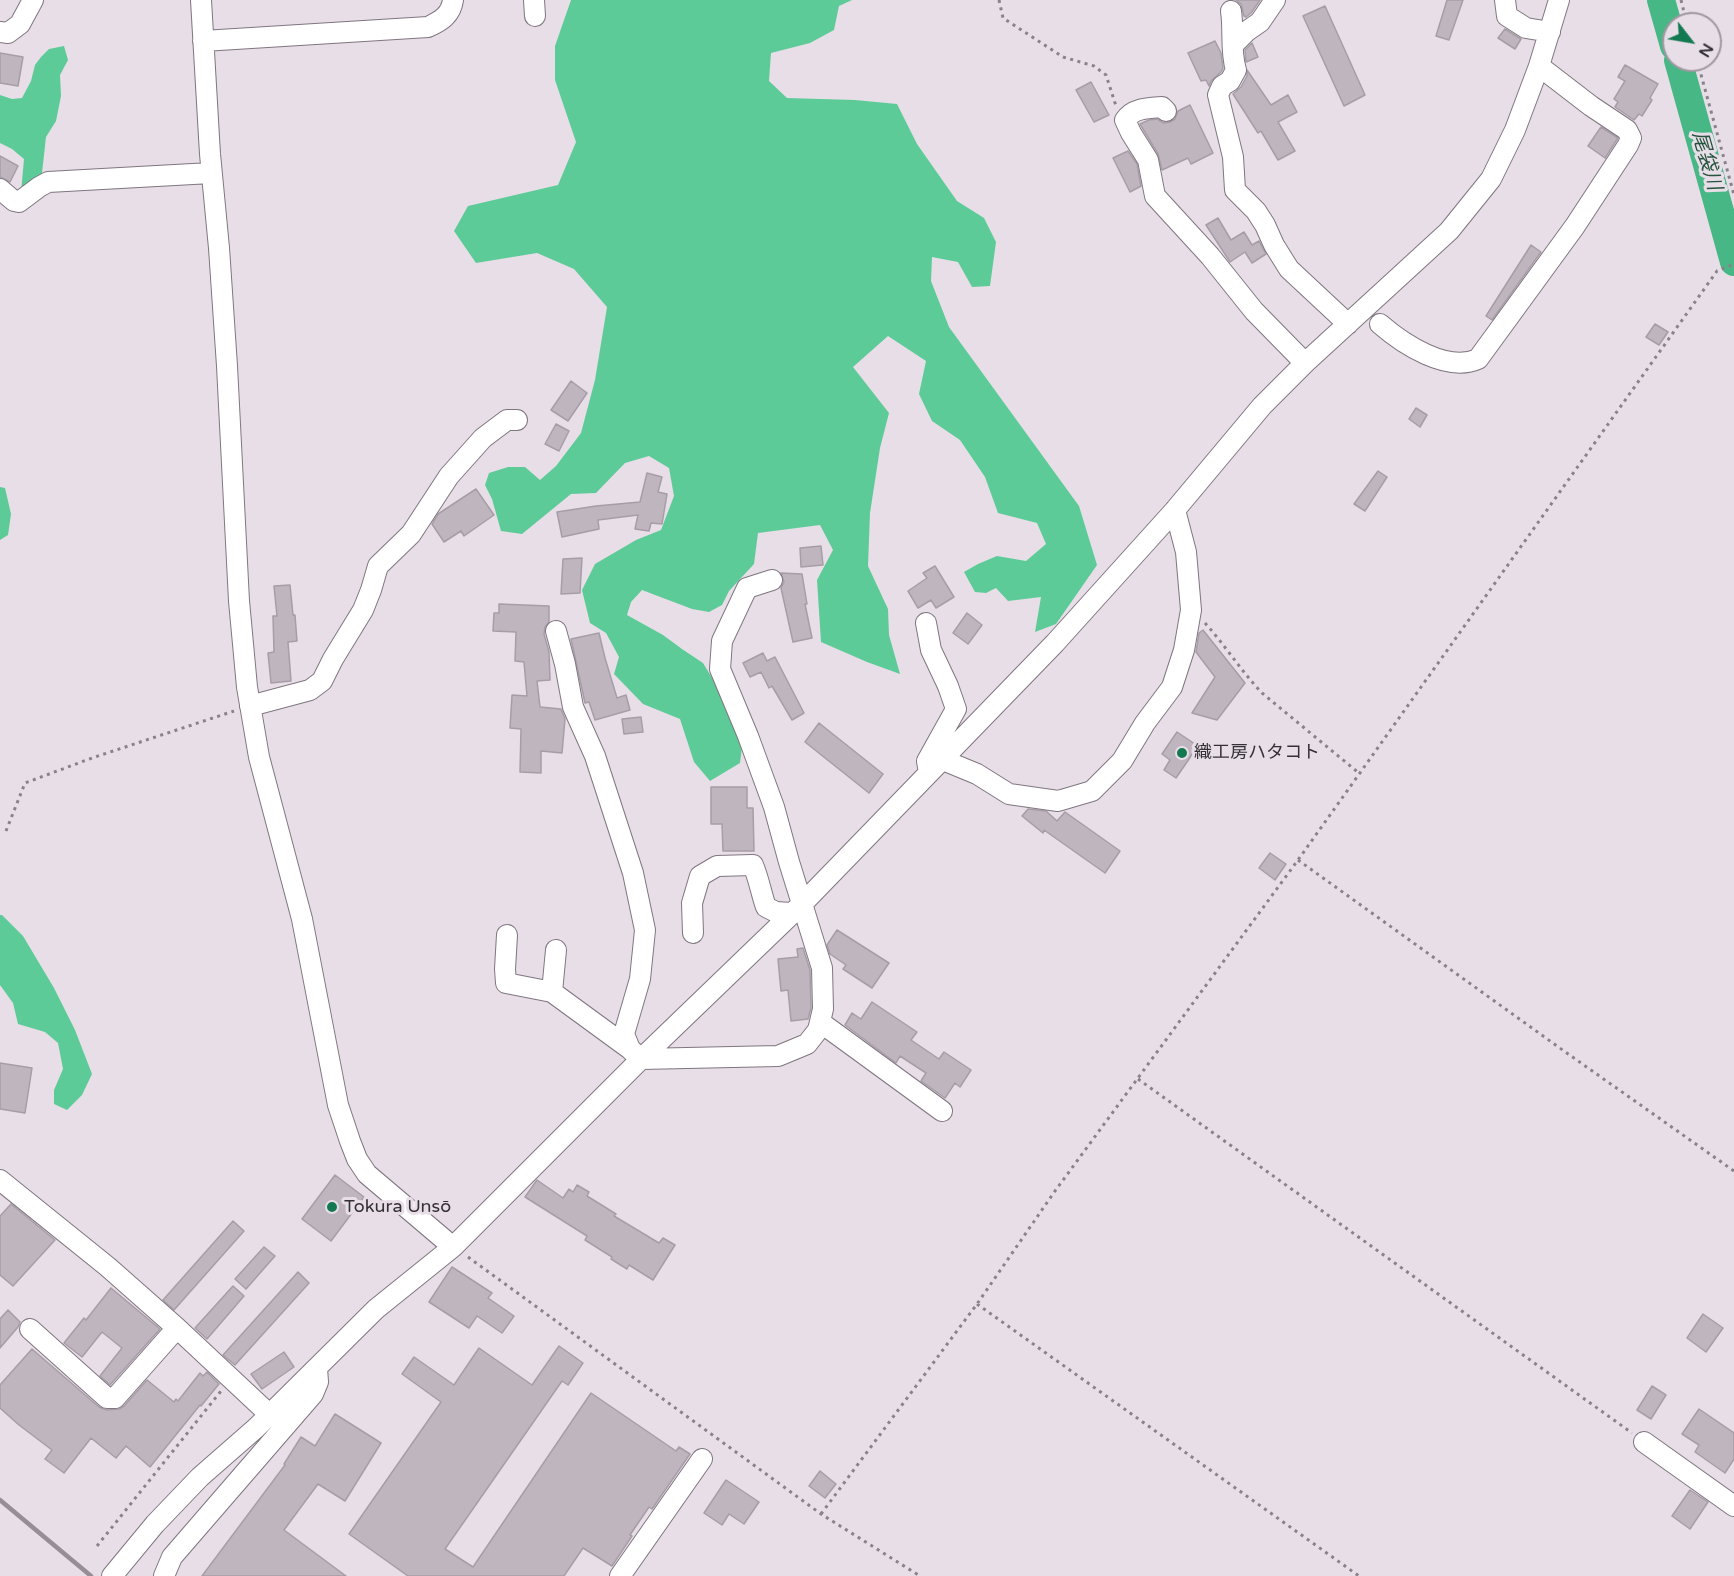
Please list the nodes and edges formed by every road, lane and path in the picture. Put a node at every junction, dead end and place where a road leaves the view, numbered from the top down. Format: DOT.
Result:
graph roads {
  1 [pos="33,0"];
  2 [pos="201,0"];
  3 [pos="453,0"];
  4 [pos="999,0"];
  5 [pos="1275,0"];
  6 [pos="1505,0"];
  7 [pos="1559,0"];
  8 [pos="1232,11"];
  9 [pos="0,32"];
  10 [pos="1550,32"];
  11 [pos="203,41"];
  12 [pos="1233,45"];
  13 [pos="1539,66"];
  14 [pos="1700,72"];
  15 [pos="1166,111"];
  16 [pos="1125,120"];
  17 [pos="212,173"];
  18 [pos="0,189"];
  19 [pos="1734,195"];
  20 [pos="1734,264"];
  21 [pos="1348,324"];
  22 [pos="1380,324"];
  23 [pos="1305,363"];
  24 [pos="517,420"];
  25 [pos="1175,510"];
  26 [pos="772,580"];
  27 [pos="1191,608"];
  28 [pos="926,623"];
  29 [pos="556,631"];
  30 [pos="250,706"];
  31 [pos="936,766"];
  32 [pos="1360,774"];
  33 [pos="6,831"];
  34 [pos="1298,860"];
  35 [pos="797,909"];
  36 [pos="693,933"];
  37 [pos="507,935"];
  38 [pos="556,950"];
  39 [pos="552,992"];
  40 [pos="820,1022"];
  41 [pos="636,1054"];
  42 [pos="1138,1079"];
  43 [pos="942,1111"];
  44 [pos="1734,1171"];
  45 [pos="0,1179"];
  46 [pos="453,1247"];
  47 [pos="977,1304"];
  48 [pos="177,1328"];
  49 [pos="30,1329"];
  50 [pos="316,1368"];
  51 [pos="231,1379"];
  52 [pos="269,1414"];
  53 [pos="1644,1442"];
  54 [pos="702,1459"];
  55 [pos="1734,1506"];
  56 [pos="821,1514"];
  57 [pos="97,1546"];
  58 [pos="113,1575"];
  59 [pos="164,1576"];
  60 [pos="620,1576"];
  61 [pos="920,1576"];
  62 [pos="1359,1576"];
  1 -- 9 [label="street"];
  2 -- 11 [label="street"];
  3 -- 11 [label="street"];
  4 -- 16 [label="path"];
  5 -- 12 [label="street"];
  6 -- 10 [label="street"];
  7 -- 10 [label="street"];
  8 -- 12 [label="street"];
  10 -- 13 [label="street"];
  11 -- 17 [label="street"];
  12 -- 21 [label="street"];
  13 -- 21 [label="street"];
  13 -- 22 [label="street"];
  14 -- 19 [label="path"];
  15 -- 16 [label="street"];
  16 -- 23 [label="street"];
  17 -- 18 [label="street"];
  17 -- 30 [label="street"];
  20 -- 32 [label="path"];
  21 -- 23 [label="street"];
  23 -- 25 [label="street"];
  24 -- 30 [label="street"];
  25 -- 27 [label="street"];
  25 -- 31 [label="street"];
  26 -- 35 [label="street"];
  27 -- 31 [label="street"];
  27 -- 32 [label="path"];
  28 -- 31 [label="street"];
  29 -- 41 [label="street"];
  30 -- 33 [label="path"];
  30 -- 46 [label="street"];
  31 -- 35 [label="street"];
  32 -- 34 [label="path"];
  34 -- 42 [label="path"];
  34 -- 44 [label="path"];
  35 -- 36 [label="street"];
  35 -- 40 [label="street"];
  35 -- 41 [label="street"];
  37 -- 39 [label="street"];
  38 -- 39 [label="street"];
  39 -- 41 [label="street"];
  40 -- 41 [label="street"];
  40 -- 43 [label="street"];
  41 -- 46 [label="street"];
  42 -- 47 [label="path"];
  42 -- 53 [label="path"];
  45 -- 48 [label="street"];
  46 -- 50 [label="street"];
  46 -- 56 [label="path"];
  47 -- 56 [label="path"];
  47 -- 62 [label="path"];
  48 -- 49 [label="street"];
  48 -- 51 [label="street"];
  50 -- 52 [label="street"];
  50 -- 59 [label="street"];
  51 -- 52 [label="street"];
  51 -- 57 [label="path"];
  52 -- 58 [label="street"];
  53 -- 55 [label="street"];
  54 -- 60 [label="street"];
  56 -- 61 [label="path"];
}
